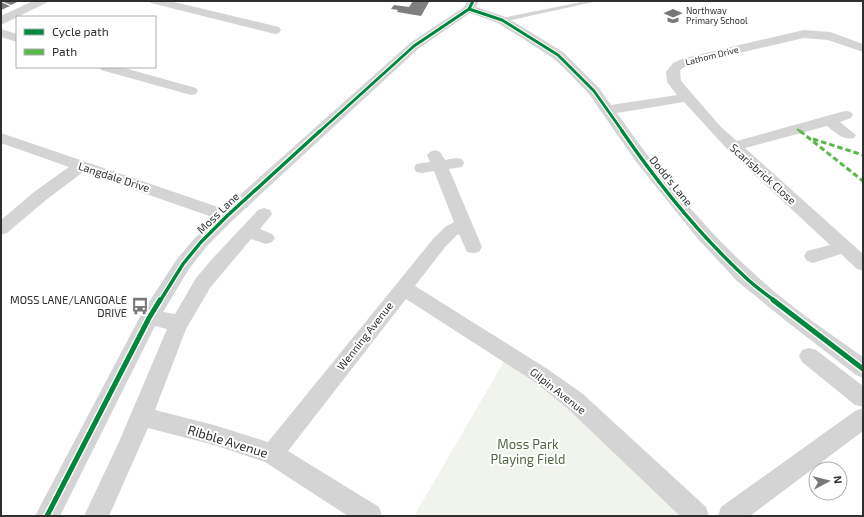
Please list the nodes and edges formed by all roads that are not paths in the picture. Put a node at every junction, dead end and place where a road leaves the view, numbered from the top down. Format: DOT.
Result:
graph roads {
  1 [pos="42,1"];
  2 [pos="155,1"];
  3 [pos="595,1"];
  4 [pos="471,5"];
  5 [pos="502,20"];
  6 [pos="1,21"];
  7 [pos="275,30"];
  8 [pos="1,33"];
  9 [pos="16,38"];
  10 [pos="863,48"];
  11 [pos="110,68"];
  12 [pos="191,91"];
  13 [pos="688,97"];
  14 [pos="608,110"];
  15 [pos="846,115"];
  16 [pos="829,121"];
  17 [pos="849,135"];
  18 [pos="1,138"];
  19 [pos="733,147"];
  20 [pos="437,160"];
  21 [pos="456,163"];
  22 [pos="80,166"];
  23 [pos="422,168"];
  24 [pos="264,214"];
  25 [pos="227,216"];
  26 [pos="464,224"];
  27 [pos="1,229"];
  28 [pos="248,231"];
  29 [pos="266,238"];
  30 [pos="473,247"];
  31 [pos="844,247"];
  32 [pos="813,256"];
  33 [pos="863,264"];
  34 [pos="403,288"];
  35 [pos="149,318"];
  36 [pos="177,328"];
  37 [pos="809,356"];
  38 [pos="863,369"];
  39 [pos="863,398"];
  40 [pos="142,417"];
  41 [pos="863,418"];
  42 [pos="272,454"];
  43 [pos="47,516"];
  44 [pos="96,516"];
  45 [pos="370,516"];
  46 [pos="697,516"];
  47 [pos="730,516"];
  1 -- 6 [label="street"];
  2 -- 7 [label="street"];
  3 -- 5 [label="lane"];
  4 -- 5 [label="street, Dodd's Lane"];
  4 -- 25 [label="street, Moss Lane"];
  5 -- 14 [label="street, Dodd's Lane"];
  8 -- 9 [label="street"];
  10 -- 13 [label="street, Lathom Drive"];
  11 -- 12 [label="street"];
  13 -- 14 [label="street"];
  13 -- 19 [label="street, Scarisbrick Close"];
  14 -- 38 [label="street, Dodd's Lane"];
  15 -- 16 [label="street"];
  16 -- 17 [label="street"];
  16 -- 19 [label="street"];
  18 -- 22 [label="street, Langdale Drive"];
  19 -- 31 [label="street, Scarisbrick Close"];
  20 -- 21 [label="street"];
  20 -- 23 [label="street"];
  20 -- 26 [label="street"];
  22 -- 25 [label="street, Langdale Drive"];
  22 -- 27 [label="street"];
  24 -- 28 [label="street"];
  25 -- 35 [label="street, Moss Lane"];
  26 -- 30 [label="street"];
  26 -- 34 [label="street, Wenning Avenue"];
  28 -- 29 [label="street"];
  28 -- 36 [label="street"];
  31 -- 32 [label="street"];
  31 -- 33 [label="street, Scarisbrick Close"];
  34 -- 42 [label="street, Wenning Avenue"];
  34 -- 46 [label="street, Gilpin Avenue"];
  35 -- 36 [label="street"];
  35 -- 43 [label="street, Moss Lane"];
  36 -- 40 [label="street"];
  37 -- 39 [label="street"];
  40 -- 42 [label="street, Ribble Avenue"];
  40 -- 44 [label="street"];
  41 -- 47 [label="street"];
  42 -- 45 [label="street, Ribble Avenue"];
}
